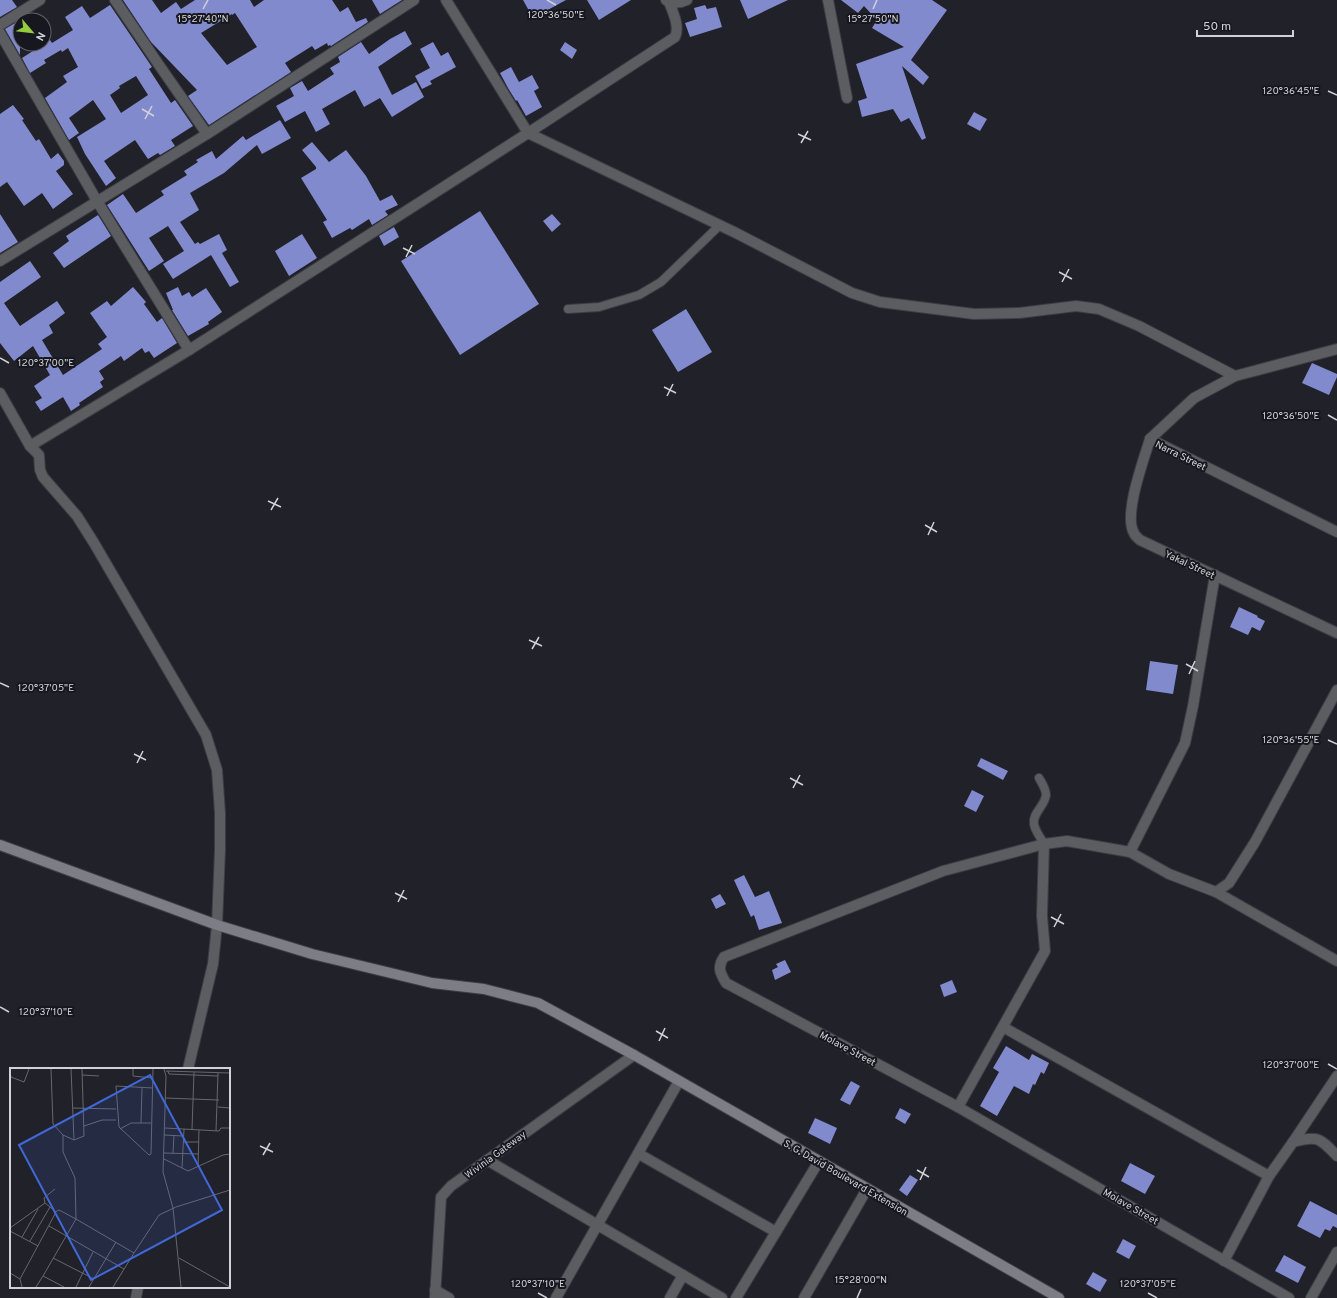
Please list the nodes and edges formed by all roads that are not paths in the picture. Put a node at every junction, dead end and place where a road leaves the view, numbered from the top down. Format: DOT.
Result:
graph roads {
  1 [pos="40,0"];
  2 [pos="115,0"];
  3 [pos="414,0"];
  4 [pos="446,0"];
  5 [pos="687,0"];
  6 [pos="828,0"];
  7 [pos="667,1"];
  8 [pos="0,25"];
  9 [pos="0,33"];
  10 [pos="847,98"];
  11 [pos="528,132"];
  12 [pos="207,134"];
  13 [pos="97,201"];
  14 [pos="720,225"];
  15 [pos="0,261"];
  16 [pos="568,309"];
  17 [pos="1337,349"];
  18 [pos="189,350"];
  19 [pos="1235,376"];
  20 [pos="0,393"];
  21 [pos="1150,439"];
  22 [pos="30,446"];
  23 [pos="1337,532"];
  24 [pos="1215,575"];
  25 [pos="1337,633"];
  26 [pos="1337,690"];
  27 [pos="1039,778"];
  28 [pos="1044,844"];
  29 [pos="0,845"];
  30 [pos="1130,852"];
  31 [pos="1216,892"];
  32 [pos="217,925"];
  33 [pos="1337,961"];
  34 [pos="1003,1027"];
  35 [pos="634,1055"];
  36 [pos="188,1068"];
  37 [pos="1337,1076"];
  38 [pos="679,1081"];
  39 [pos="958,1107"];
  40 [pos="1293,1142"];
  41 [pos="639,1154"];
  42 [pos="1337,1156"];
  43 [pos="488,1160"];
  44 [pos="819,1161"];
  45 [pos="1269,1176"];
  46 [pos="867,1188"];
  47 [pos="598,1225"];
  48 [pos="776,1232"];
  49 [pos="1337,1252"];
  50 [pos="1224,1261"];
  51 [pos="683,1275"];
  52 [pos="138,1288"];
  53 [pos="435,1294"];
  54 [pos="136,1298"];
  55 [pos="449,1298"];
  56 [pos="556,1298"];
  57 [pos="670,1298"];
  58 [pos="722,1298"];
  59 [pos="736,1298"];
  60 [pos="804,1298"];
  61 [pos="1059,1298"];
  62 [pos="1289,1298"];
  63 [pos="1311,1298"];
  1 -- 8 [label="street"];
  2 -- 12 [label="street"];
  3 -- 12 [label="street"];
  4 -- 11 [label="street"];
  5 -- 7 [label="street"];
  6 -- 10 [label="street"];
  7 -- 11 [label="street"];
  9 -- 13 [label="street"];
  11 -- 14 [label="street"];
  11 -- 18 [label="street"];
  12 -- 13 [label="street"];
  13 -- 15 [label="street"];
  13 -- 18 [label="street"];
  14 -- 16 [label="lane"];
  14 -- 19 [label="street"];
  17 -- 19 [label="street, Narra Street"];
  18 -- 22 [label="street"];
  19 -- 21 [label="street, Narra Street"];
  20 -- 22 [label="street"];
  21 -- 23 [label="street, Narra Street"];
  21 -- 24 [label="street, Yakal Street"];
  22 -- 32 [label="street"];
  24 -- 25 [label="street, Yakal Street"];
  24 -- 30 [label="street"];
  26 -- 31 [label="street"];
  27 -- 28 [label="lane"];
  28 -- 30 [label="street, Molave Street"];
  28 -- 34 [label="street"];
  28 -- 39 [label="street, Molave Street"];
  29 -- 32 [label="street, S. G. David Boulevard Extension"];
  30 -- 31 [label="street"];
  31 -- 33 [label="street"];
  32 -- 35 [label="street, S. G. David Boulevard Extension"];
  32 -- 36 [label="street"];
  34 -- 39 [label="street"];
  34 -- 45 [label="street"];
  35 -- 38 [label="street, S. G. David Boulevard Extension"];
  35 -- 43 [label="street, Wivinia Gateway"];
  37 -- 40 [label="street"];
  38 -- 41 [label="street"];
  38 -- 44 [label="street, S. G. David Boulevard Extension"];
  39 -- 50 [label="street, Molave Street"];
  40 -- 42 [label="street"];
  40 -- 45 [label="street"];
  41 -- 47 [label="street"];
  41 -- 48 [label="street"];
  43 -- 47 [label="street"];
  43 -- 53 [label="street, Wivinia Gateway"];
  44 -- 46 [label="street, S. G. David Boulevard Extension"];
  44 -- 48 [label="street"];
  45 -- 50 [label="street"];
  46 -- 60 [label="street"];
  46 -- 61 [label="street, S. G. David Boulevard Extension"];
  47 -- 51 [label="street"];
  47 -- 56 [label="street"];
  48 -- 59 [label="street"];
  49 -- 63 [label="street"];
  50 -- 62 [label="street, Molave Street"];
  51 -- 57 [label="street"];
  51 -- 58 [label="street"];
  52 -- 54 [label="street"];
  53 -- 55 [label="street"];
}
